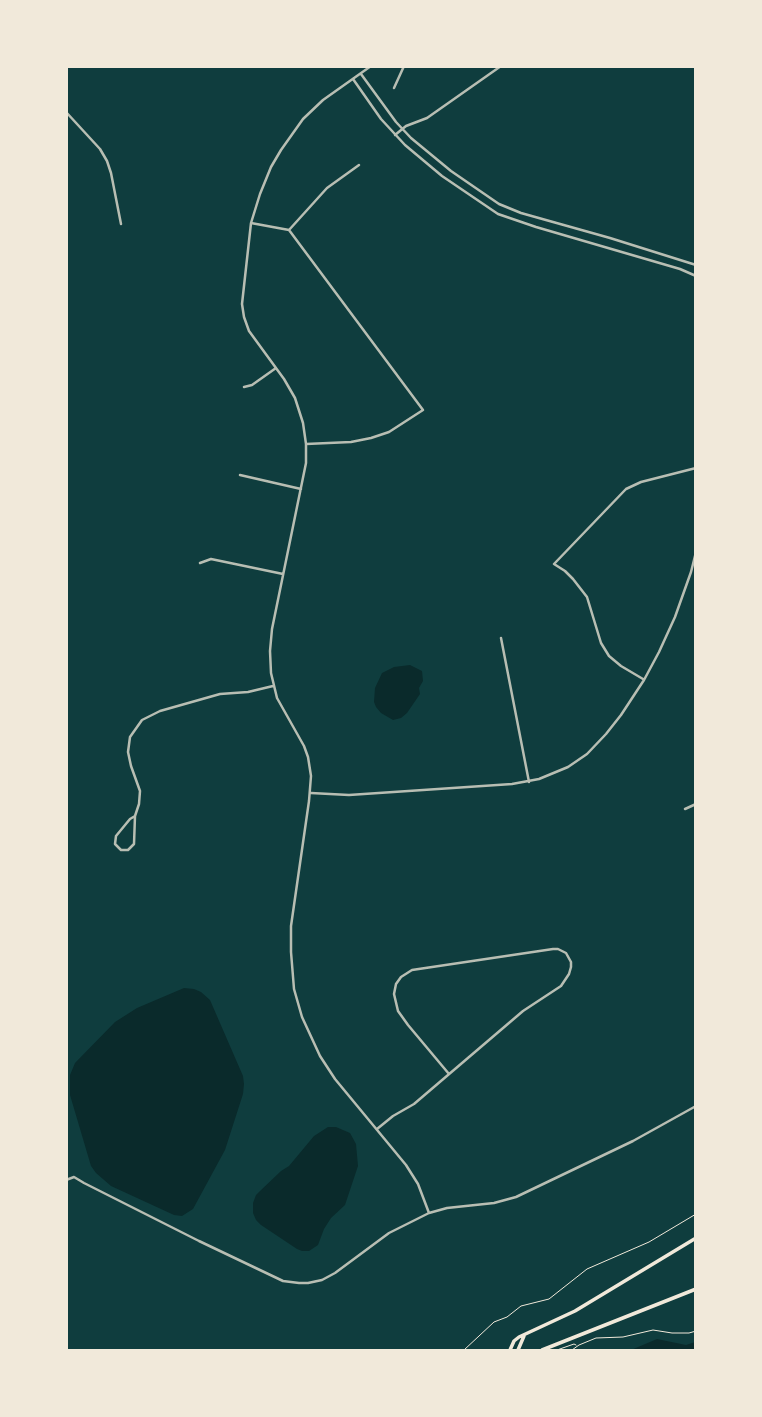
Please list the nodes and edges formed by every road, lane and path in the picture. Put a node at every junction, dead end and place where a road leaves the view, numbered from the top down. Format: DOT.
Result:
graph roads {
  1 [pos="371,66"];
  2 [pos="404,66"];
  3 [pos="501,66"];
  4 [pos="361,74"];
  5 [pos="353,79"];
  6 [pos="394,88"];
  7 [pos="66,112"];
  8 [pos="402,129"];
  9 [pos="395,135"];
  10 [pos="359,165"];
  11 [pos="251,223"];
  12 [pos="121,224"];
  13 [pos="289,230"];
  14 [pos="695,265"];
  15 [pos="695,276"];
  16 [pos="276,368"];
  17 [pos="244,387"];
  18 [pos="306,444"];
  19 [pos="695,468"];
  20 [pos="240,475"];
  21 [pos="301,489"];
  22 [pos="695,552"];
  23 [pos="200,563"];
  24 [pos="283,574"];
  25 [pos="501,638"];
  26 [pos="644,680"];
  27 [pos="273,686"];
  28 [pos="529,782"];
  29 [pos="311,793"];
  30 [pos="695,804"];
  31 [pos="685,809"];
  32 [pos="135,816"];
  33 [pos="449,1074"];
  34 [pos="695,1106"];
  35 [pos="377,1129"];
  36 [pos="66,1180"];
  37 [pos="429,1213"];
  38 [pos="695,1214"];
  39 [pos="695,1238"];
  40 [pos="695,1289"];
  41 [pos="695,1331"];
  42 [pos="524,1336"];
  43 [pos="578,1346"];
  44 [pos="464,1350"];
  45 [pos="510,1350"];
  46 [pos="518,1350"];
  47 [pos="542,1350"];
  48 [pos="558,1350"];
  49 [pos="572,1350"];
  1 -- 4 [label="street"];
  2 -- 6 [label="street"];
  3 -- 8 [label="street"];
  4 -- 5 [label="street"];
  4 -- 8 [label="street"];
  5 -- 9 [label="street"];
  5 -- 11 [label="street"];
  7 -- 12 [label="street"];
  8 -- 9 [label="street"];
  8 -- 14 [label="street"];
  9 -- 15 [label="street"];
  10 -- 13 [label="street"];
  11 -- 13 [label="street"];
  11 -- 16 [label="street"];
  13 -- 18 [label="street"];
  16 -- 17 [label="street"];
  16 -- 18 [label="street"];
  18 -- 21 [label="street"];
  19 -- 26 [label="street"];
  20 -- 21 [label="street"];
  21 -- 24 [label="street"];
  22 -- 26 [label="street"];
  23 -- 24 [label="street"];
  24 -- 27 [label="street"];
  25 -- 28 [label="street"];
  26 -- 28 [label="street"];
  27 -- 29 [label="street"];
  27 -- 32 [label="street"];
  28 -- 29 [label="street"];
  29 -- 35 [label="street"];
  30 -- 31 [label="street"];
  32 -- 32 [label="street"];
  33 -- 33 [label="street"];
  33 -- 35 [label="street"];
  34 -- 37 [label="street"];
  35 -- 37 [label="street"];
  36 -- 37 [label="street"];
  38 -- 44 [label="path"];
  39 -- 42 [label="main road"];
  40 -- 47 [label="main road"];
  41 -- 43 [label="path"];
  42 -- 45 [label="main road"];
  42 -- 46 [label="main road"];
  43 -- 48 [label="path"];
  43 -- 49 [label="path"];
}
